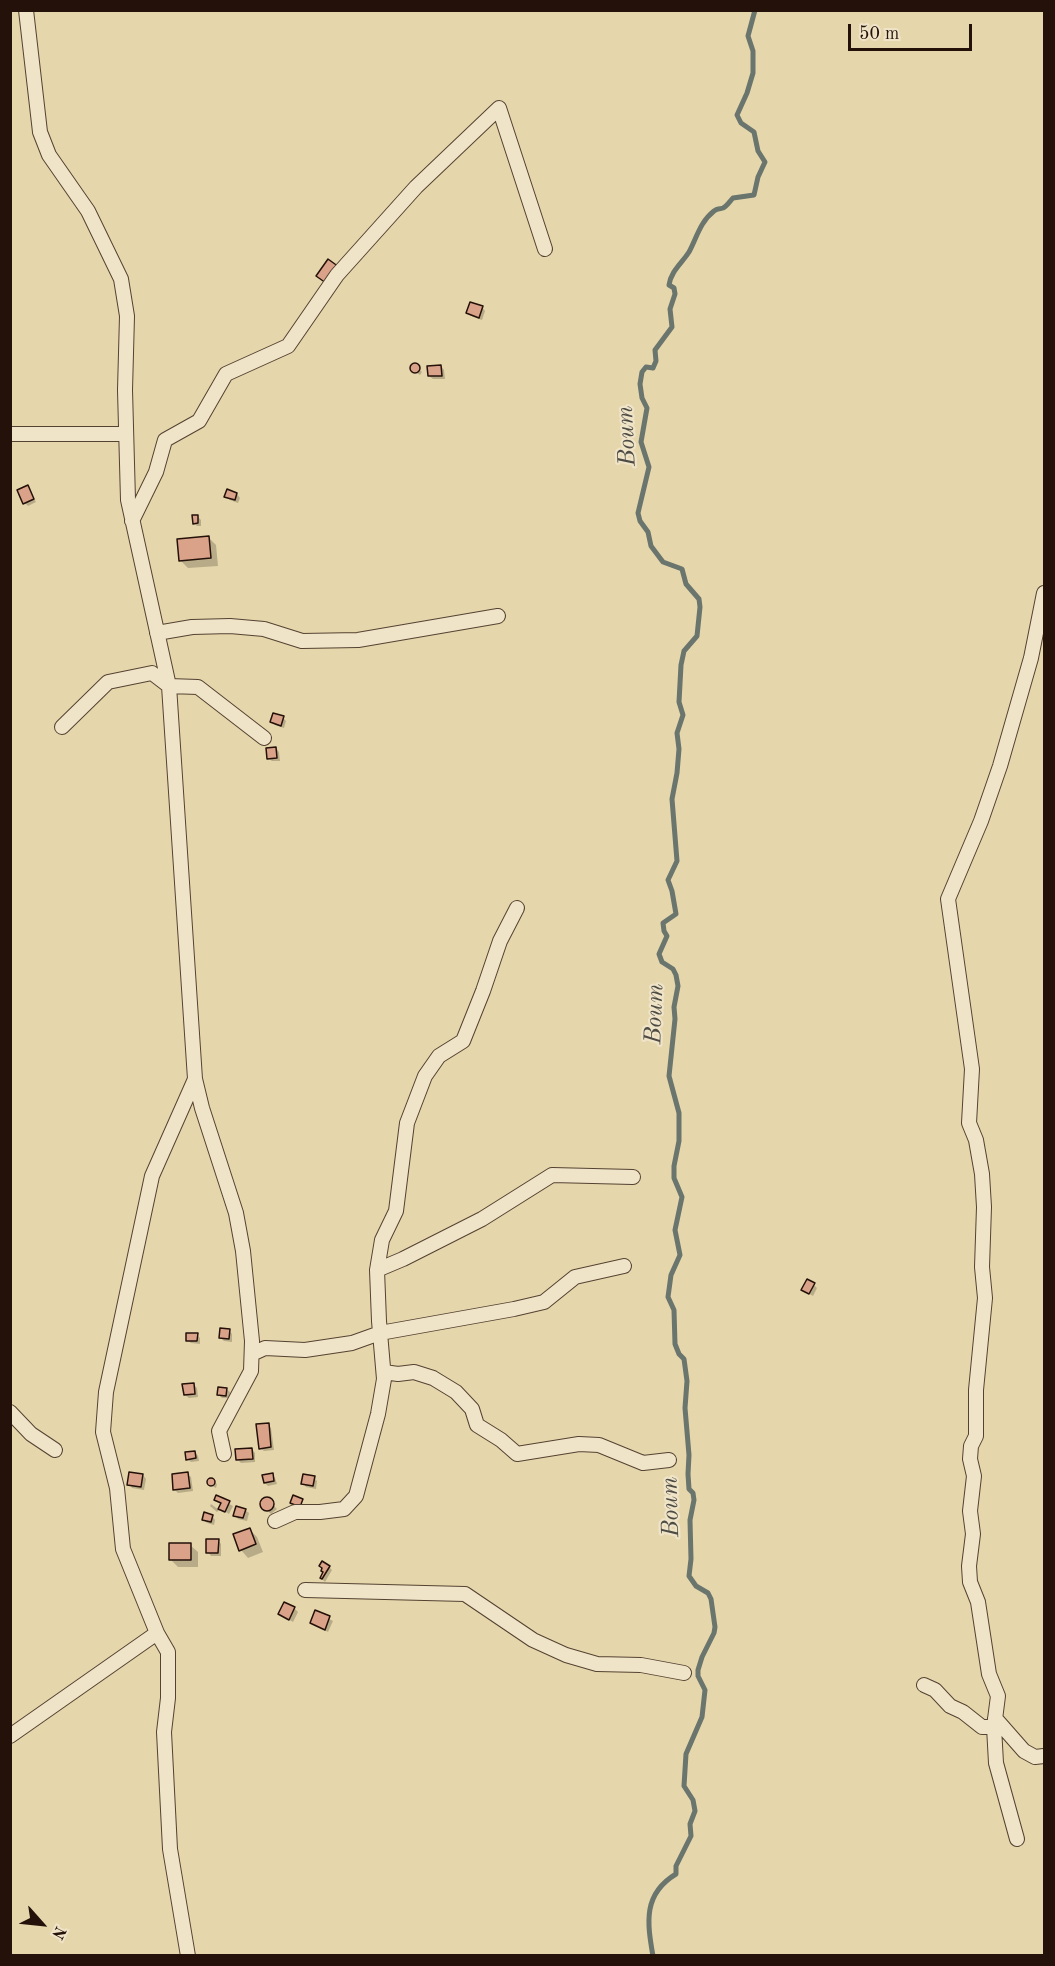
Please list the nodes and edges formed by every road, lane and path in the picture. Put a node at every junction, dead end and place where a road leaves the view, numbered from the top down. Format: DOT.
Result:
graph roads {
  1 [pos="26,10"];
  2 [pos="545,249"];
  3 [pos="10,434"];
  4 [pos="126,434"];
  5 [pos="132,520"];
  6 [pos="1044,593"];
  7 [pos="498,616"];
  8 [pos="157,633"];
  9 [pos="169,686"];
  10 [pos="62,727"];
  11 [pos="264,738"];
  12 [pos="517,908"];
  13 [pos="195,1079"];
  14 [pos="633,1178"];
  15 [pos="624,1266"];
  16 [pos="377,1270"];
  17 [pos="380,1333"];
  18 [pos="252,1354"];
  19 [pos="384,1372"];
  20 [pos="10,1412"];
  21 [pos="56,1450"];
  22 [pos="224,1454"];
  23 [pos="669,1460"];
  24 [pos="275,1521"];
  25 [pos="305,1590"];
  26 [pos="157,1633"];
  27 [pos="684,1674"];
  28 [pos="924,1685"];
  29 [pos="994,1722"];
  30 [pos="10,1736"];
  31 [pos="1044,1756"];
  32 [pos="1017,1839"];
  33 [pos="188,1956"];
  1 -- 4 [label="street"];
  2 -- 5 [label="street"];
  3 -- 4 [label="street"];
  4 -- 5 [label="street"];
  5 -- 8 [label="street"];
  6 -- 29 [label="street"];
  7 -- 8 [label="street"];
  8 -- 9 [label="street"];
  9 -- 10 [label="street"];
  9 -- 11 [label="street"];
  9 -- 13 [label="street"];
  12 -- 16 [label="street"];
  13 -- 18 [label="street"];
  13 -- 26 [label="street"];
  14 -- 16 [label="street"];
  15 -- 17 [label="street"];
  16 -- 17 [label="street"];
  17 -- 18 [label="street"];
  17 -- 19 [label="street"];
  18 -- 22 [label="street"];
  19 -- 23 [label="street"];
  19 -- 24 [label="street"];
  20 -- 21 [label="street"];
  25 -- 27 [label="street"];
  26 -- 30 [label="street"];
  26 -- 33 [label="street"];
  28 -- 29 [label="street"];
  29 -- 31 [label="street"];
  29 -- 32 [label="street"];
}
